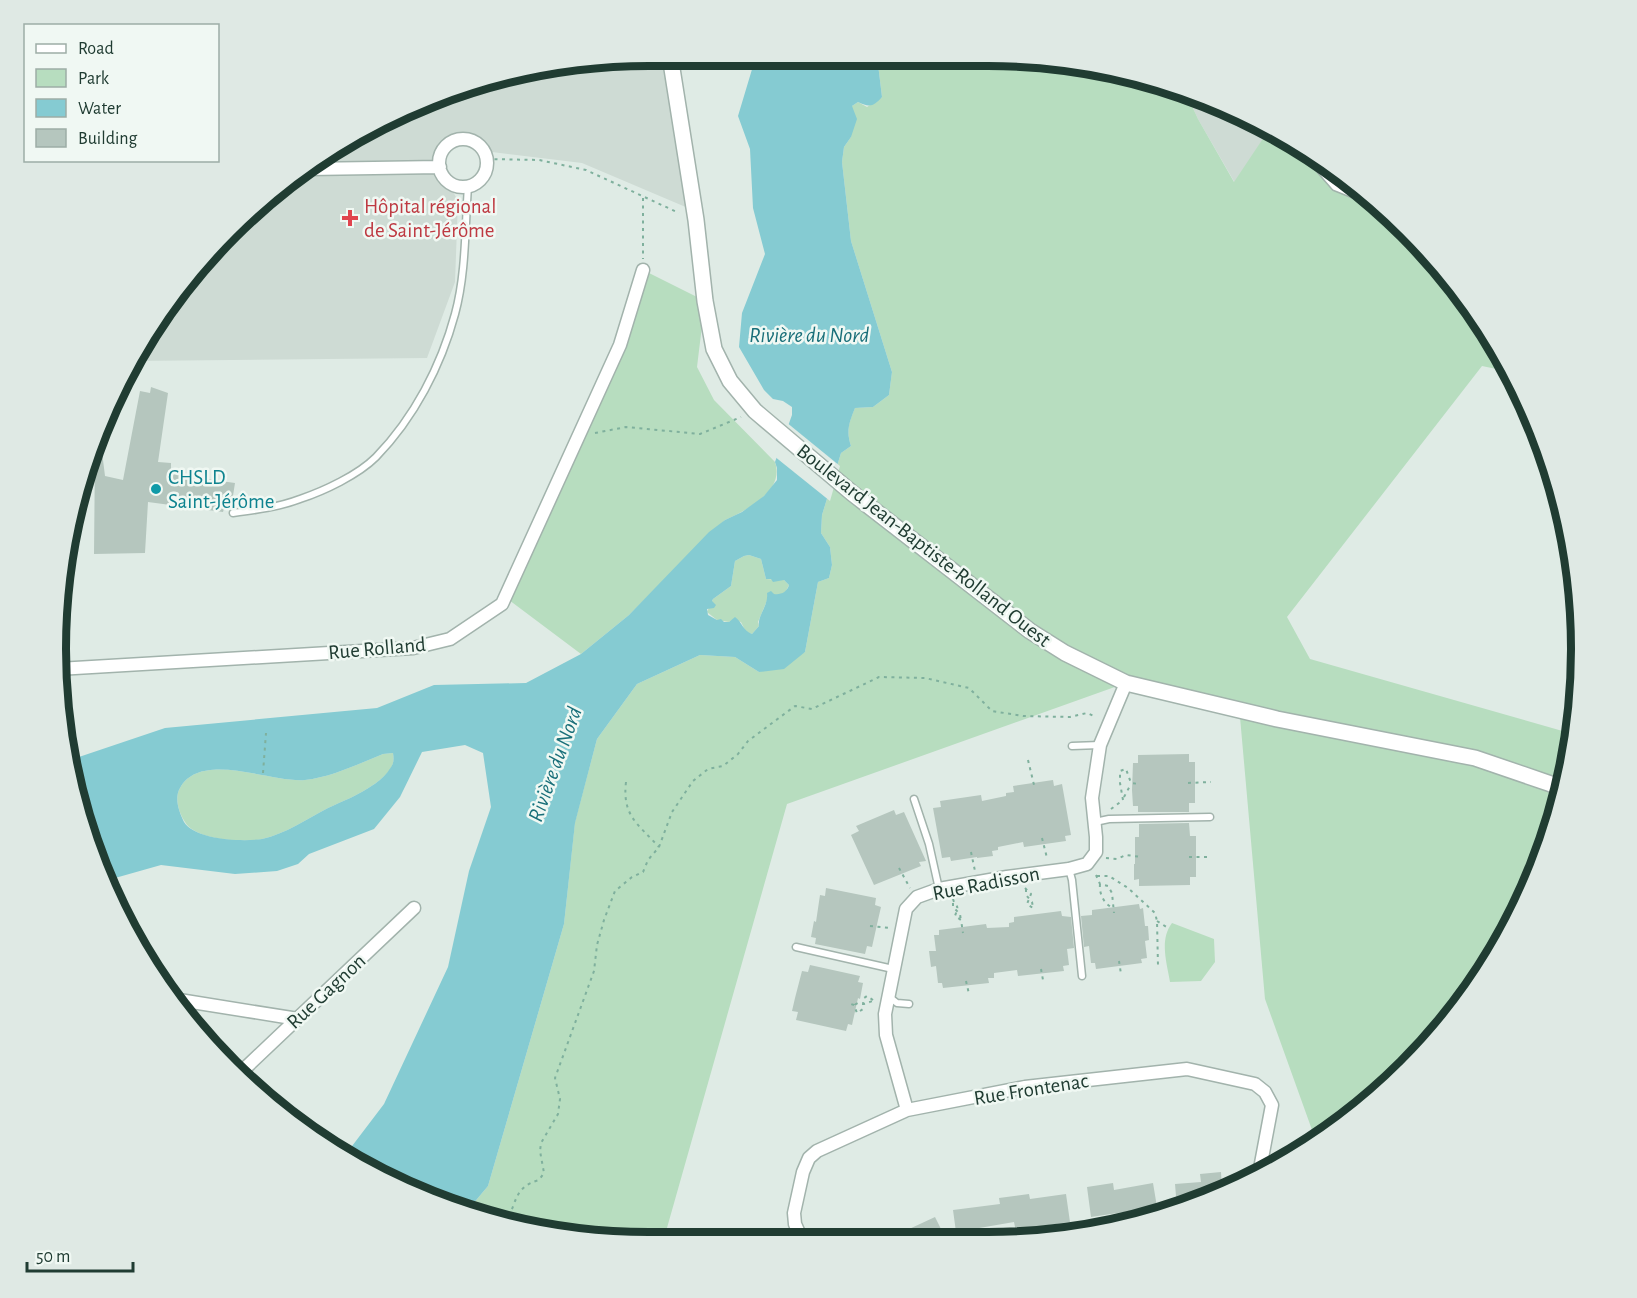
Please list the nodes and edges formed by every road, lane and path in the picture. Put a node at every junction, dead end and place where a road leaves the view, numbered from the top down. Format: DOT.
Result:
graph roads {
  1 [pos="672,66"];
  2 [pos="487,159"];
  3 [pos="440,166"];
  4 [pos="318,169"];
  5 [pos="1319,169"];
  6 [pos="468,186"];
  7 [pos="1353,195"];
  8 [pos="643,197"];
  9 [pos="696,220"];
  10 [pos="643,270"];
  11 [pos="755,411"];
  12 [pos="578,437"];
  13 [pos="233,513"];
  14 [pos="67,668"];
  15 [pos="1126,682"];
  16 [pos="1110,723"];
  17 [pos="266,733"];
  18 [pos="1100,745"];
  19 [pos="1072,746"];
  20 [pos="1028,760"];
  21 [pos="263,773"];
  22 [pos="626,782"];
  23 [pos="1212,782"];
  24 [pos="1131,783"];
  25 [pos="1188,783"];
  26 [pos="1140,784"];
  27 [pos="1554,786"];
  28 [pos="1035,789"];
  29 [pos="1124,797"];
  30 [pos="914,799"];
  31 [pos="1210,817"];
  32 [pos="1109,819"];
  33 [pos="1095,822"];
  34 [pos="1042,838"];
  35 [pos="659,847"];
  36 [pos="971,852"];
  37 [pos="1096,852"];
  38 [pos="1209,856"];
  39 [pos="1141,857"];
  40 [pos="1189,857"];
  41 [pos="1087,864"];
  42 [pos="898,868"];
  43 [pos="1069,869"];
  44 [pos="1051,871"];
  45 [pos="1023,875"];
  46 [pos="1097,876"];
  47 [pos="978,882"];
  48 [pos="1100,884"];
  49 [pos="939,889"];
  50 [pos="917,897"];
  51 [pos="953,900"];
  52 [pos="414,908"];
  53 [pos="1113,908"];
  54 [pos="1033,910"];
  55 [pos="1114,913"];
  56 [pos="1157,921"];
  57 [pos="870,926"];
  58 [pos="1168,928"];
  59 [pos="902,931"];
  60 [pos="963,933"];
  61 [pos="796,947"];
  62 [pos="1119,961"];
  63 [pos="1158,966"];
  64 [pos="894,969"];
  65 [pos="1041,969"];
  66 [pos="1121,974"];
  67 [pos="1082,976"];
  68 [pos="1043,980"];
  69 [pos="966,981"];
  70 [pos="969,994"];
  71 [pos="887,1000"];
  72 [pos="184,1001"];
  73 [pos="873,1001"];
  74 [pos="909,1004"];
  75 [pos="863,1005"];
  76 [pos="297,1018"];
  77 [pos="245,1068"];
  78 [pos="908,1110"];
  79 [pos="1261,1164"];
  80 [pos="509,1215"];
  81 [pos="799,1232"];
  1 -- 9 [label="street, Boulevard Jean-Baptiste-Rolland Ouest"];
  2 -- 3 [label="street"];
  2 -- 6 [label="street"];
  2 -- 8 [label="path"];
  3 -- 4 [label="street"];
  3 -- 6 [label="street"];
  5 -- 7 [label="lane"];
  6 -- 13 [label="lane"];
  8 -- 9 [label="path"];
  8 -- 10 [label="path"];
  9 -- 11 [label="street, Boulevard Jean-Baptiste-Rolland Ouest"];
  10 -- 12 [label="street, Rue Rolland"];
  11 -- 12 [label="path"];
  11 -- 15 [label="street, Boulevard Jean-Baptiste-Rolland Ouest"];
  12 -- 14 [label="street, Rue Rolland"];
  15 -- 16 [label="street"];
  15 -- 27 [label="street, Boulevard Jean-Baptiste-Rolland Ouest"];
  16 -- 18 [label="street"];
  16 -- 35 [label="path"];
  17 -- 21 [label="path"];
  18 -- 19 [label="lane"];
  18 -- 33 [label="street"];
  20 -- 28 [label="path"];
  22 -- 35 [label="path"];
  23 -- 25 [label="path"];
  24 -- 26 [label="path"];
  24 -- 29 [label="path"];
  24 -- 29 [label="path"];
  29 -- 32 [label="path"];
  30 -- 49 [label="lane"];
  31 -- 32 [label="lane"];
  32 -- 33 [label="lane"];
  33 -- 37 [label="street"];
  34 -- 44 [label="path"];
  35 -- 80 [label="path"];
  36 -- 47 [label="path"];
  37 -- 39 [label="path"];
  37 -- 41 [label="street"];
  38 -- 40 [label="path"];
  41 -- 43 [label="street, Rue Radisson"];
  41 -- 46 [label="path"];
  42 -- 50 [label="path"];
  43 -- 44 [label="street, Rue Radisson"];
  43 -- 67 [label="lane"];
  44 -- 45 [label="street, Rue Radisson"];
  45 -- 47 [label="street, Rue Radisson"];
  45 -- 54 [label="path"];
  46 -- 48 [label="path"];
  46 -- 56 [label="path"];
  47 -- 49 [label="street, Rue Radisson"];
  48 -- 53 [label="path"];
  48 -- 53 [label="path"];
  49 -- 50 [label="street, Rue Radisson"];
  50 -- 59 [label="street, Rue Radisson"];
  51 -- 60 [label="path"];
  52 -- 76 [label="street, Rue Gagnon"];
  53 -- 55 [label="path"];
  56 -- 58 [label="path"];
  56 -- 63 [label="path"];
  57 -- 59 [label="path"];
  59 -- 64 [label="street, Rue Radisson"];
  61 -- 64 [label="lane"];
  62 -- 66 [label="path"];
  64 -- 71 [label="street, Rue Radisson"];
  65 -- 68 [label="path"];
  69 -- 70 [label="path"];
  71 -- 73 [label="path"];
  71 -- 74 [label="lane"];
  71 -- 78 [label="street, Rue Radisson"];
  72 -- 76 [label="street"];
  73 -- 75 [label="path"];
  73 -- 75 [label="path"];
  75 -- 75 [label="path"];
  76 -- 77 [label="street, Rue Gagnon"];
  78 -- 79 [label="street, Rue Frontenac"];
  78 -- 81 [label="street, Rue Frontenac"];
}
